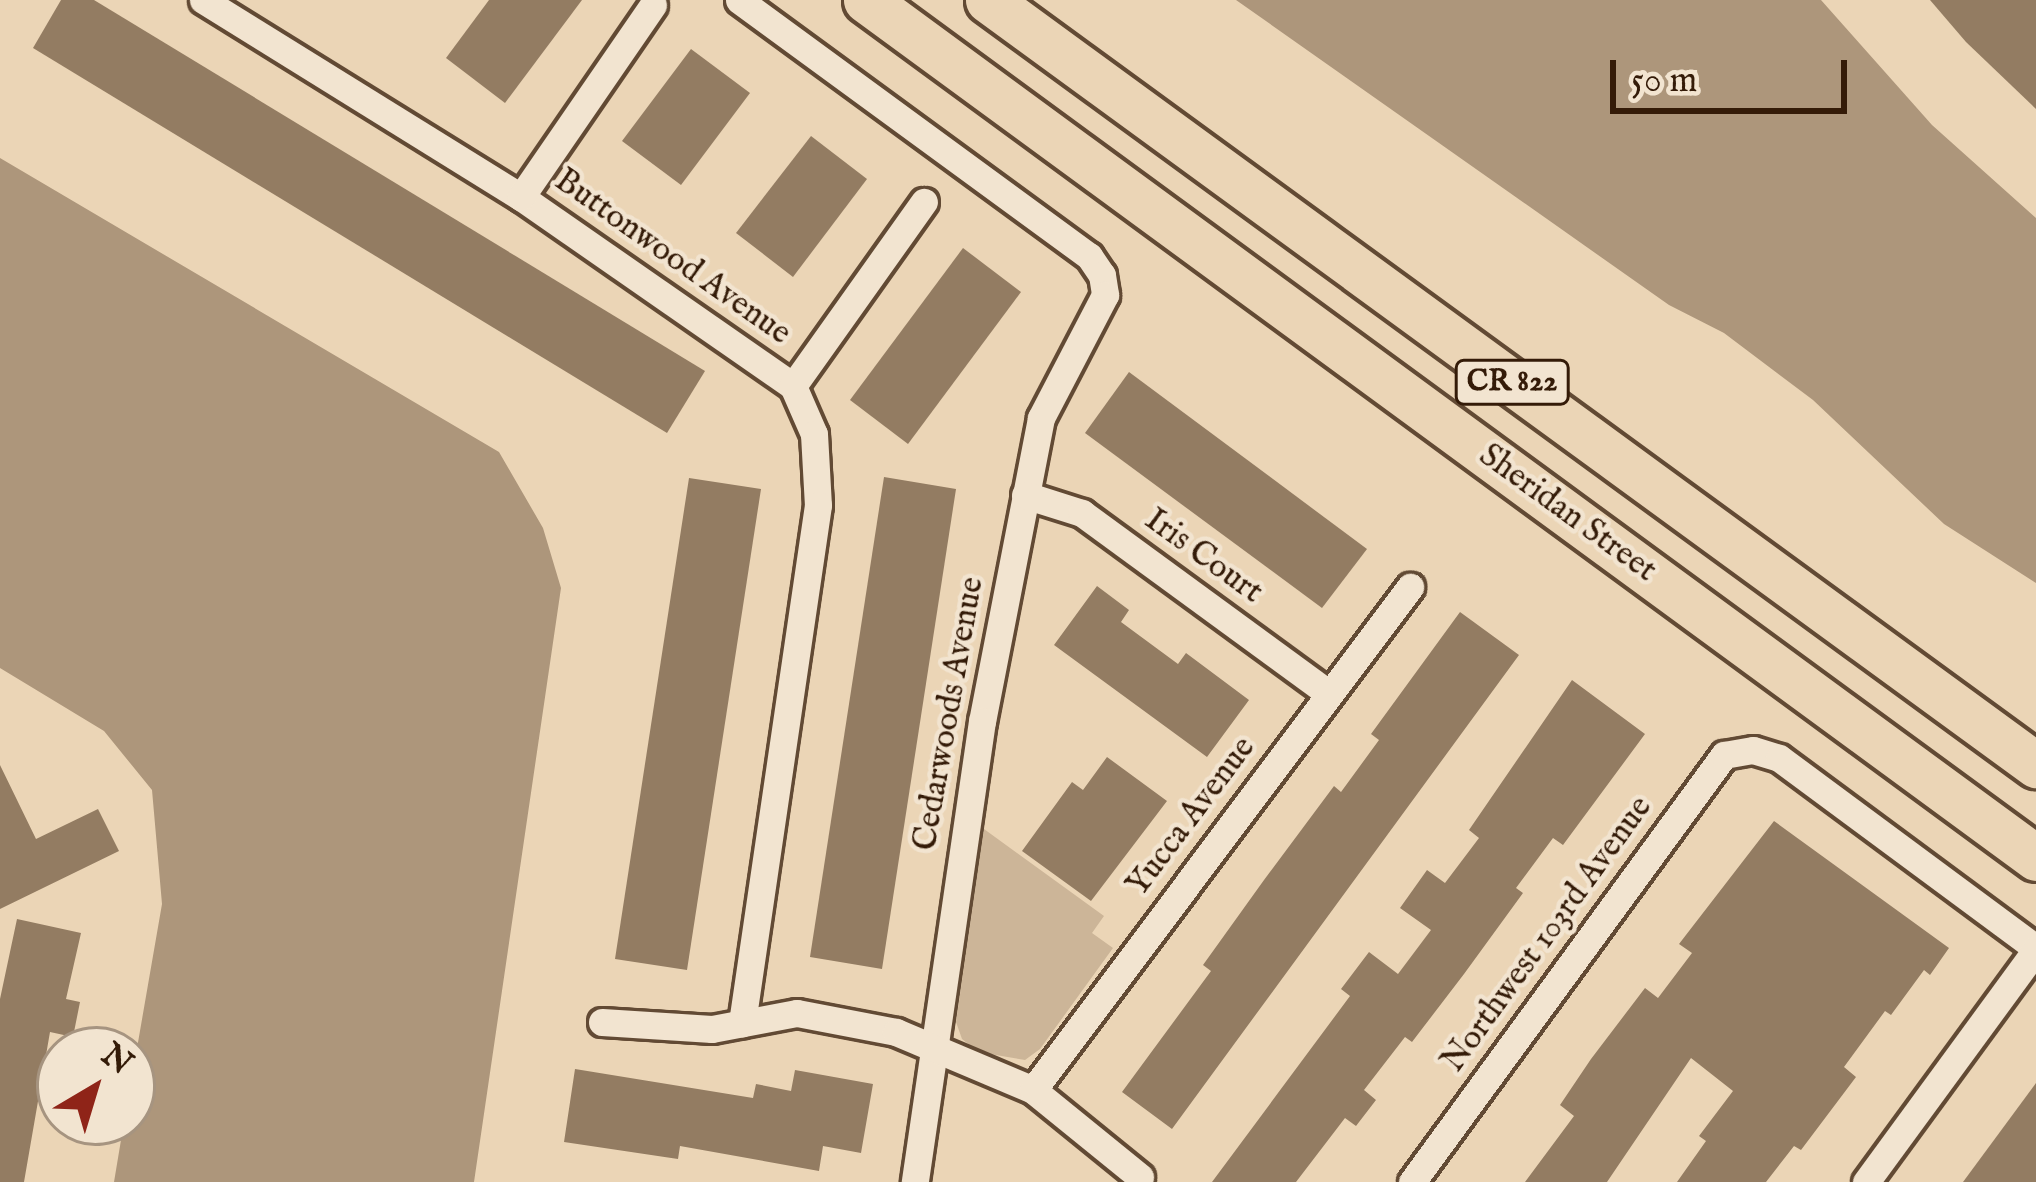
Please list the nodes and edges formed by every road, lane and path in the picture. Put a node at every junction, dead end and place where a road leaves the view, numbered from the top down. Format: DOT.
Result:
graph roads {
  1 [pos="739,0"];
  2 [pos="866,0"];
  3 [pos="988,0"];
  4 [pos="223,4"];
  5 [pos="652,5"];
  6 [pos="521,197"];
  7 [pos="923,202"];
  8 [pos="793,386"];
  9 [pos="1025,495"];
  10 [pos="1410,587"];
  11 [pos="1329,694"];
  12 [pos="2036,765"];
  13 [pos="2036,858"];
  14 [pos="2036,949"];
  15 [pos="602,1022"];
  16 [pos="742,1023"];
  17 [pos="934,1047"];
  18 [pos="1033,1090"];
  19 [pos="1140,1178"];
  20 [pos="915,1182"];
  21 [pos="1412,1182"];
  22 [pos="1866,1182"];
  1 -- 9 [label="street, Cedarwoods Avenue"];
  2 -- 13 [label="main road, Sheridan Street / CR 822"];
  3 -- 12 [label="main road, CR 822"];
  4 -- 6 [label="street, Buttonwood Avenue"];
  5 -- 6 [label="street"];
  6 -- 8 [label="street, Buttonwood Avenue"];
  7 -- 8 [label="street"];
  8 -- 16 [label="street, Buttonwood Avenue"];
  9 -- 11 [label="street, Iris Court"];
  9 -- 17 [label="street, Cedarwoods Avenue"];
  10 -- 11 [label="street, Yucca Avenue"];
  11 -- 18 [label="street, Yucca Avenue"];
  14 -- 21 [label="street, Northwest 103rd Avenue"];
  14 -- 22 [label="street"];
  15 -- 16 [label="street"];
  16 -- 17 [label="street"];
  17 -- 18 [label="street"];
  17 -- 20 [label="street, Cedarwoods Avenue"];
  18 -- 19 [label="street"];
}
